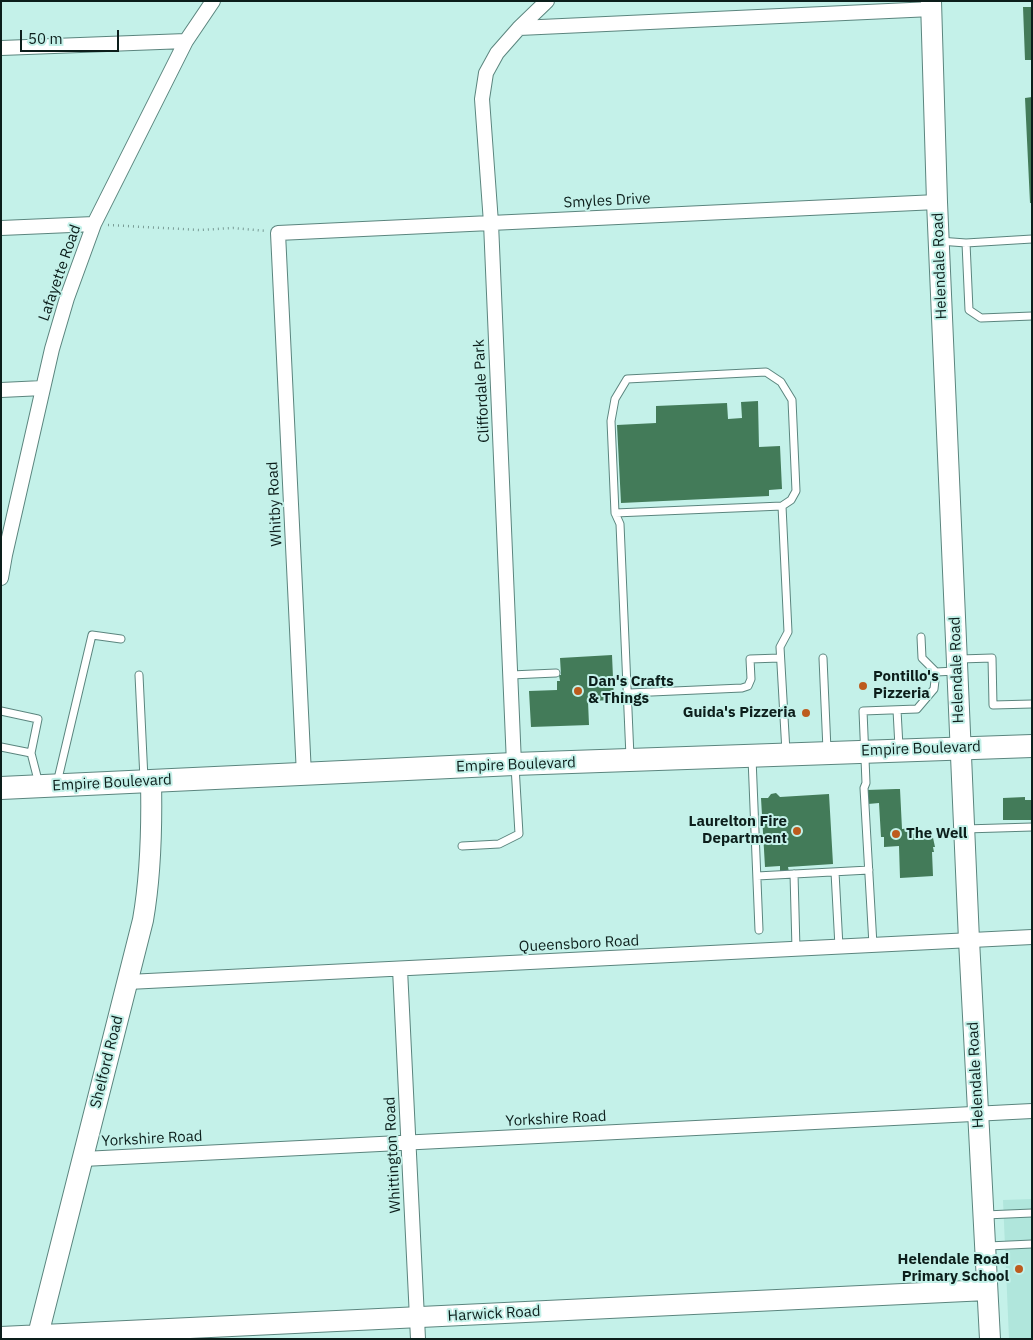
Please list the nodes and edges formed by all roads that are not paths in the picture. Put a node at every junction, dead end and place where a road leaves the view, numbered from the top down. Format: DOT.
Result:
graph roads {
  1 [pos="213,1"];
  2 [pos="547,1"];
  3 [pos="932,5"];
  4 [pos="519,28"];
  5 [pos="186,41"];
  6 [pos="1,48"];
  7 [pos="937,202"];
  8 [pos="491,223"];
  9 [pos="94,224"];
  10 [pos="1,228"];
  11 [pos="278,233"];
  12 [pos="1032,239"];
  13 [pos="939,241"];
  14 [pos="966,243"];
  15 [pos="1032,316"];
  16 [pos="44,388"];
  17 [pos="1,390"];
  18 [pos="782,506"];
  19 [pos="615,512"];
  20 [pos="3,555"];
  21 [pos="1,578"];
  22 [pos="921,636"];
  23 [pos="121,639"];
  24 [pos="780,658"];
  25 [pos="823,658"];
  26 [pos="957,665"];
  27 [pos="936,672"];
  28 [pos="556,673"];
  29 [pos="138,675"];
  30 [pos="511,675"];
  31 [pos="629,694"];
  32 [pos="1032,704"];
  33 [pos="897,710"];
  34 [pos="1,711"];
  35 [pos="1032,746"];
  36 [pos="1,747"];
  37 [pos="960,748"];
  38 [pos="899,750"];
  39 [pos="864,751"];
  40 [pos="31,753"];
  41 [pos="827,753"];
  42 [pos="786,754"];
  43 [pos="752,756"];
  44 [pos="631,760"];
  45 [pos="514,764"];
  46 [pos="304,774"];
  47 [pos="148,781"];
  48 [pos="48,786"];
  49 [pos="1,788"];
  50 [pos="1032,826"];
  51 [pos="964,829"];
  52 [pos="462,846"];
  53 [pos="869,870"];
  54 [pos="835,872"];
  55 [pos="794,874"];
  56 [pos="757,876"];
  57 [pos="759,930"];
  58 [pos="1032,937"];
  59 [pos="969,940"];
  60 [pos="873,945"];
  61 [pos="839,947"];
  62 [pos="796,949"];
  63 [pos="400,969"];
  64 [pos="128,982"];
  65 [pos="1032,1111"];
  66 [pos="978,1114"];
  67 [pos="409,1142"];
  68 [pos="83,1159"];
  69 [pos="1032,1213"];
  70 [pos="983,1215"];
  71 [pos="1032,1244"];
  72 [pos="985,1246"];
  73 [pos="987,1290"];
  74 [pos="417,1317"];
  75 [pos="1,1337"];
  76 [pos="37,1337"];
  77 [pos="418,1339"];
  78 [pos="990,1339"];
  1 -- 5 [label="street, Lafayette Road"];
  2 -- 4 [label="street, Cliffordale Park"];
  3 -- 4 [label="street"];
  3 -- 7 [label="street, Helendale Road"];
  4 -- 8 [label="street, Cliffordale Park"];
  5 -- 6 [label="street"];
  5 -- 9 [label="street, Lafayette Road"];
  7 -- 8 [label="street, Smyles Drive"];
  7 -- 13 [label="street, Helendale Road"];
  8 -- 11 [label="street, Smyles Drive"];
  8 -- 30 [label="street, Cliffordale Park"];
  9 -- 10 [label="street"];
  9 -- 16 [label="street, Lafayette Road"];
  11 -- 46 [label="street, Whitby Road"];
  12 -- 14 [label="lane"];
  13 -- 14 [label="lane"];
  13 -- 26 [label="street, Helendale Road"];
  14 -- 15 [label="lane"];
  16 -- 17 [label="street"];
  16 -- 20 [label="street, Lafayette Road"];
  18 -- 19 [label="lane"];
  18 -- 19 [label="lane"];
  18 -- 24 [label="lane"];
  19 -- 31 [label="lane"];
  20 -- 21 [label="street, Lafayette Road"];
  22 -- 27 [label="lane"];
  23 -- 48 [label="lane"];
  24 -- 31 [label="lane"];
  24 -- 42 [label="lane"];
  25 -- 41 [label="lane"];
  26 -- 27 [label="lane"];
  26 -- 32 [label="lane"];
  26 -- 37 [label="street, Helendale Road"];
  27 -- 33 [label="lane"];
  28 -- 30 [label="lane"];
  29 -- 47 [label="lane"];
  30 -- 45 [label="street, Cliffordale Park"];
  31 -- 44 [label="lane"];
  33 -- 38 [label="lane"];
  33 -- 39 [label="lane"];
  34 -- 40 [label="lane"];
  35 -- 37 [label="main road, Empire Boulevard"];
  36 -- 40 [label="lane"];
  37 -- 38 [label="main road, Empire Boulevard"];
  37 -- 51 [label="street, Helendale Road"];
  38 -- 39 [label="main road, Empire Boulevard"];
  39 -- 41 [label="main road, Empire Boulevard"];
  39 -- 53 [label="lane"];
  40 -- 48 [label="lane"];
  41 -- 42 [label="main road, Empire Boulevard"];
  42 -- 43 [label="main road, Empire Boulevard"];
  43 -- 44 [label="main road, Empire Boulevard"];
  43 -- 56 [label="lane"];
  44 -- 45 [label="main road, Empire Boulevard"];
  45 -- 46 [label="main road, Empire Boulevard"];
  45 -- 52 [label="lane"];
  46 -- 47 [label="main road, Empire Boulevard"];
  47 -- 48 [label="main road, Empire Boulevard"];
  47 -- 64 [label="street, Shelford Road"];
  48 -- 49 [label="main road, Empire Boulevard"];
  50 -- 51 [label="lane"];
  51 -- 59 [label="street, Helendale Road"];
  53 -- 54 [label="lane"];
  53 -- 60 [label="lane"];
  54 -- 55 [label="lane"];
  54 -- 61 [label="lane"];
  55 -- 56 [label="lane"];
  55 -- 62 [label="lane"];
  56 -- 57 [label="lane"];
  58 -- 59 [label="street, Queensboro Road"];
  59 -- 60 [label="street, Queensboro Road"];
  59 -- 66 [label="street, Helendale Road"];
  60 -- 61 [label="street, Queensboro Road"];
  61 -- 62 [label="street, Queensboro Road"];
  62 -- 63 [label="street, Queensboro Road"];
  63 -- 64 [label="street, Queensboro Road"];
  63 -- 67 [label="street, Whittington Road"];
  64 -- 68 [label="street, Shelford Road"];
  65 -- 66 [label="street, Yorkshire Road"];
  66 -- 67 [label="street, Yorkshire Road"];
  66 -- 70 [label="street, Helendale Road"];
  67 -- 68 [label="street, Yorkshire Road"];
  67 -- 74 [label="street, Whittington Road"];
  68 -- 76 [label="street, Shelford Road"];
  69 -- 70 [label="lane"];
  70 -- 72 [label="street, Helendale Road"];
  71 -- 72 [label="lane"];
  72 -- 73 [label="street, Helendale Road"];
  73 -- 74 [label="street, Harwick Road"];
  73 -- 78 [label="street, Helendale Road"];
  74 -- 76 [label="street, Harwick Road"];
  74 -- 77 [label="street, Whittington Road"];
  75 -- 76 [label="street, Harwick Road"];
}
